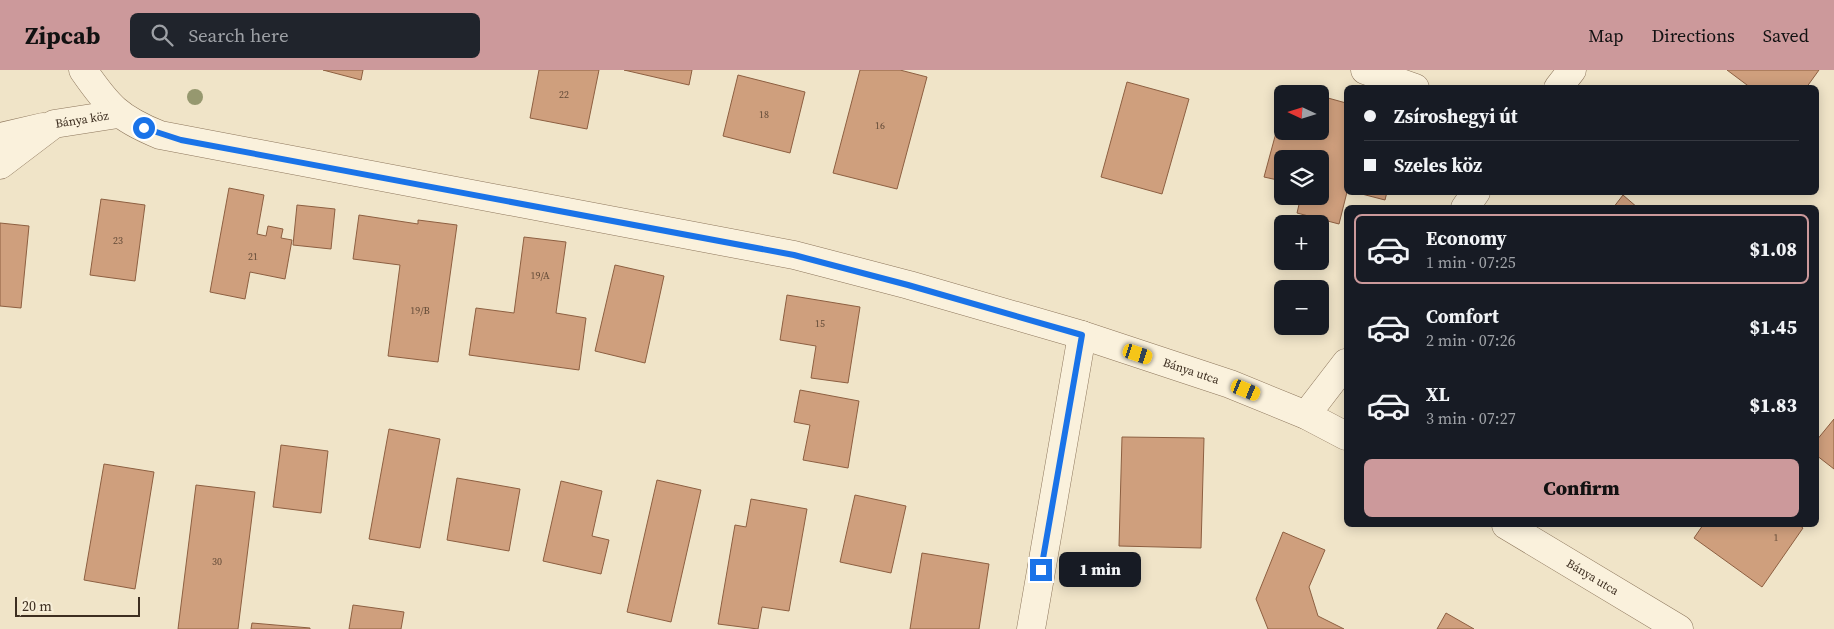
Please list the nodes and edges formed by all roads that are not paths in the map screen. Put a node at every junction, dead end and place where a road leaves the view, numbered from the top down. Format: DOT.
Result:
graph roads {
  1 [pos="83,70"];
  2 [pos="1365,70"];
  3 [pos="1572,70"];
  4 [pos="1407,85"];
  5 [pos="1560,85"];
  6 [pos="118,114"];
  7 [pos="54,124"];
  8 [pos="0,137"];
  9 [pos="0,165"];
  10 [pos="1082,335"];
  11 [pos="1344,365"];
  12 [pos="1306,415"];
  13 [pos="1344,435"];
  14 [pos="1509,527"];
  15 [pos="1031,629"];
  16 [pos="1679,629"];
  1 -- 6 [label="street, Bánya utca"];
  2 -- 4 [label="street"];
  3 -- 5 [label="street"];
  6 -- 7 [label="street, Bánya köz"];
  6 -- 10 [label="street, Bánya utca"];
  7 -- 8 [label="street"];
  7 -- 9 [label="street, Bánya köz"];
  10 -- 12 [label="street, Bánya utca"];
  10 -- 15 [label="street"];
  11 -- 12 [label="street"];
  12 -- 13 [label="street, Bánya utca"];
  14 -- 16 [label="street, Bánya utca"];
}
